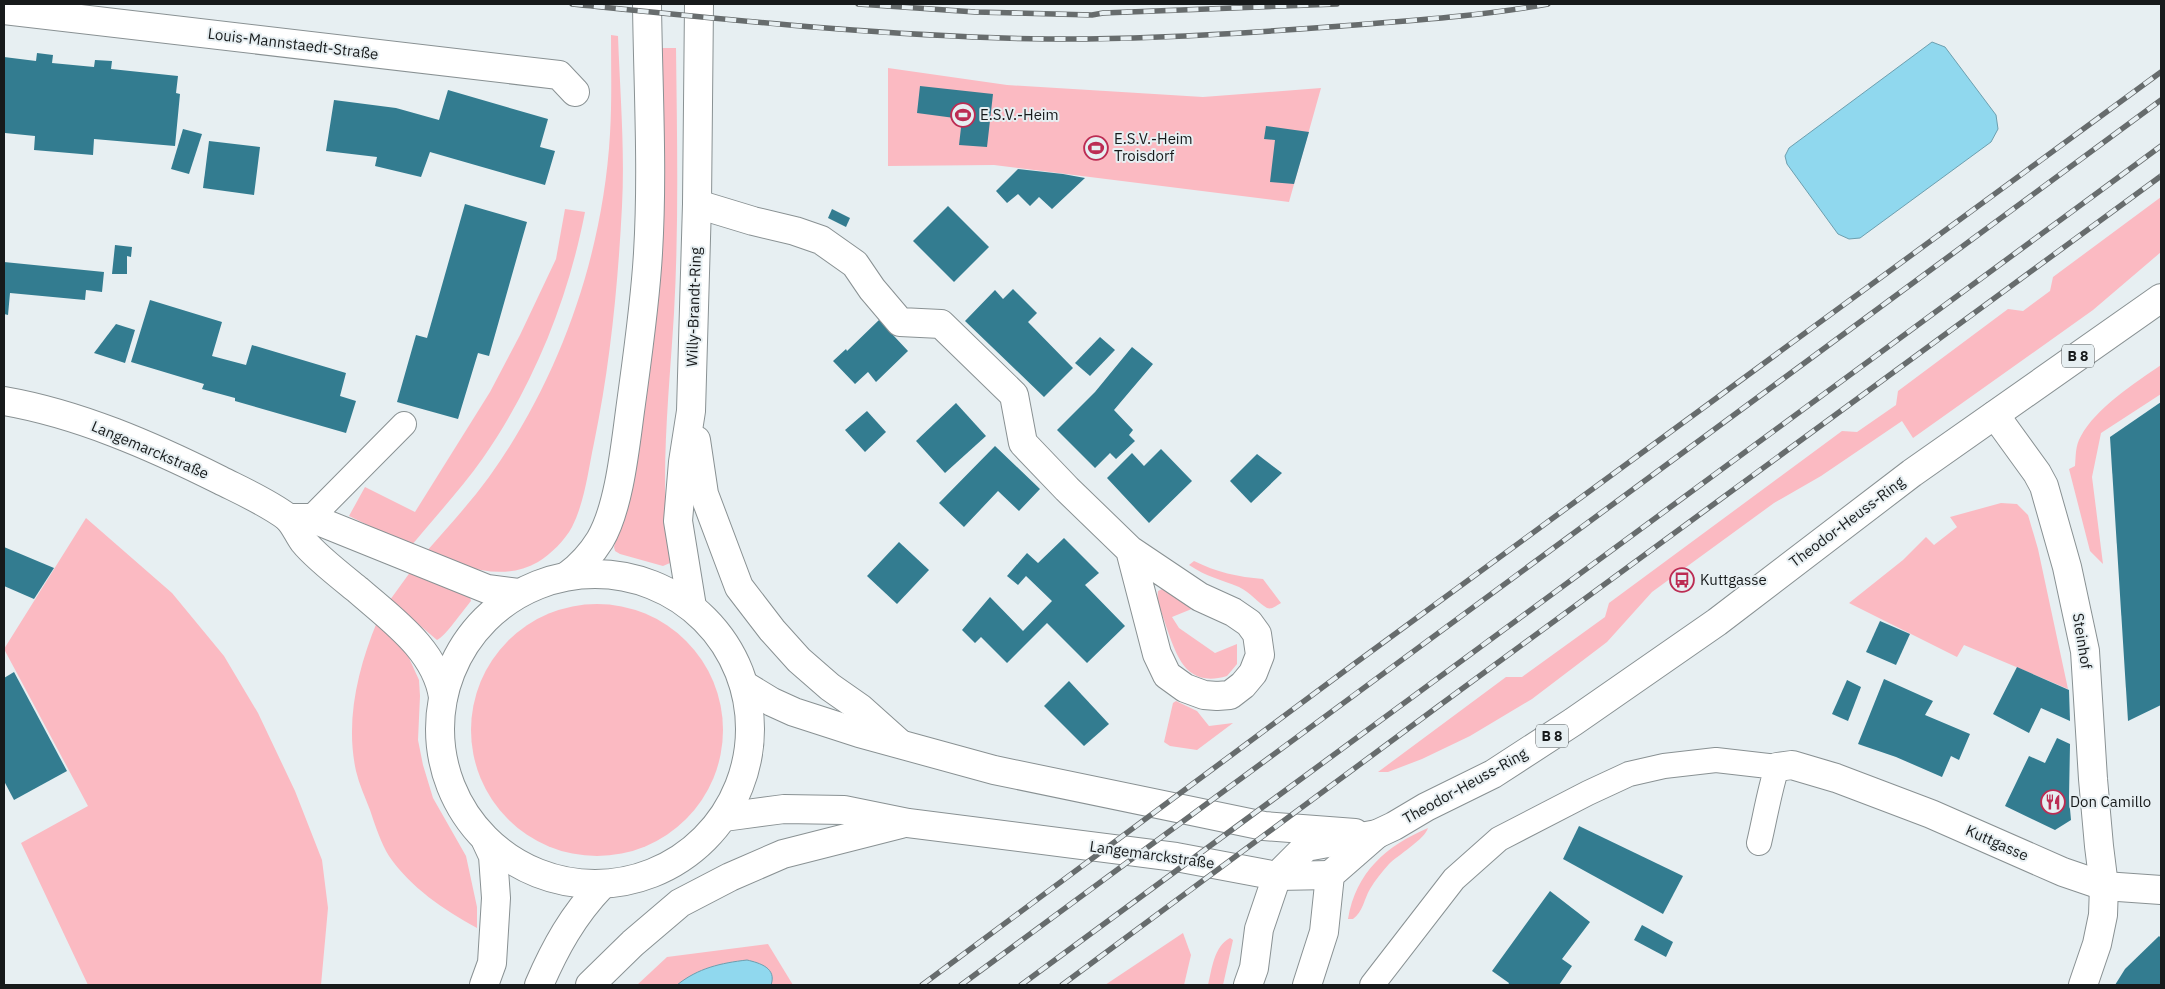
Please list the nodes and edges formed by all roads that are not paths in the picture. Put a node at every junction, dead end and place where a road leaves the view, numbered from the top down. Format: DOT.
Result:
graph roads {
  1 [pos="647,4"];
  2 [pos="699,4"];
  3 [pos="4,10"];
  4 [pos="575,92"];
  5 [pos="697,204"];
  6 [pos="2161,298"];
  7 [pos="4,401"];
  8 [pos="692,411"];
  9 [pos="1995,415"];
  10 [pos="404,424"];
  11 [pos="300,518"];
  12 [pos="1130,550"];
  13 [pos="567,576"];
  14 [pos="518,593"];
  15 [pos="692,607"];
  16 [pos="744,685"];
  17 [pos="443,697"];
  18 [pos="901,745"];
  19 [pos="1777,767"];
  20 [pos="724,817"];
  21 [pos="908,823"];
  22 [pos="1281,829"];
  23 [pos="1377,834"];
  24 [pos="486,841"];
  25 [pos="1758,843"];
  26 [pos="1306,847"];
  27 [pos="1330,874"];
  28 [pos="1277,876"];
  29 [pos="602,886"];
  30 [pos="2104,886"];
  31 [pos="2161,890"];
  32 [pos="484,985"];
  33 [pos="538,985"];
  34 [pos="590,985"];
  35 [pos="1248,985"];
  36 [pos="1307,985"];
  37 [pos="1372,985"];
  38 [pos="2083,985"];
  1 -- 13 [label="main road"];
  2 -- 5 [label="main road, Willy-Brandt-Ring"];
  3 -- 4 [label="main road, Louis-Mannstaedt-Straße"];
  5 -- 8 [label="main road, Willy-Brandt-Ring"];
  5 -- 12 [label="main road"];
  6 -- 9 [label="main road, Theodor-Heuss-Ring / B 8"];
  7 -- 11 [label="main road, Langemarckstraße"];
  8 -- 15 [label="main road, Willy-Brandt-Ring"];
  8 -- 18 [label="main road"];
  9 -- 23 [label="main road, Theodor-Heuss-Ring / B 8"];
  9 -- 30 [label="main road, Steinhof"];
  10 -- 11 [label="lane"];
  11 -- 14 [label="main road, Langemarckstraße"];
  11 -- 17 [label="main road, Langemarckstraße"];
  12 -- 12 [label="main road"];
  13 -- 14 [label="main road"];
  13 -- 15 [label="main road"];
  14 -- 17 [label="main road"];
  15 -- 16 [label="main road"];
  16 -- 18 [label="main road"];
  16 -- 20 [label="main road"];
  17 -- 24 [label="main road"];
  18 -- 22 [label="main road"];
  19 -- 25 [label="lane"];
  19 -- 30 [label="main road, Kuttgasse"];
  19 -- 37 [label="lane"];
  20 -- 21 [label="main road, Langemarckstraße"];
  20 -- 29 [label="main road"];
  21 -- 28 [label="main road, Langemarckstraße"];
  21 -- 34 [label="main road, Langemarckstraße"];
  22 -- 23 [label="main road"];
  22 -- 26 [label="main road"];
  23 -- 26 [label="main road, Theodor-Heuss-Ring / B 8"];
  23 -- 27 [label="main road, Theodor-Heuss-Ring / B 8"];
  24 -- 29 [label="main road"];
  24 -- 32 [label="main road"];
  26 -- 27 [label="main road"];
  26 -- 28 [label="main road"];
  27 -- 28 [label="main road, Langemarckstraße"];
  27 -- 36 [label="main road"];
  28 -- 35 [label="main road"];
  29 -- 33 [label="main road"];
  30 -- 31 [label="main road, Kuttgasse"];
  30 -- 38 [label="main road, Steinhof"];
}
